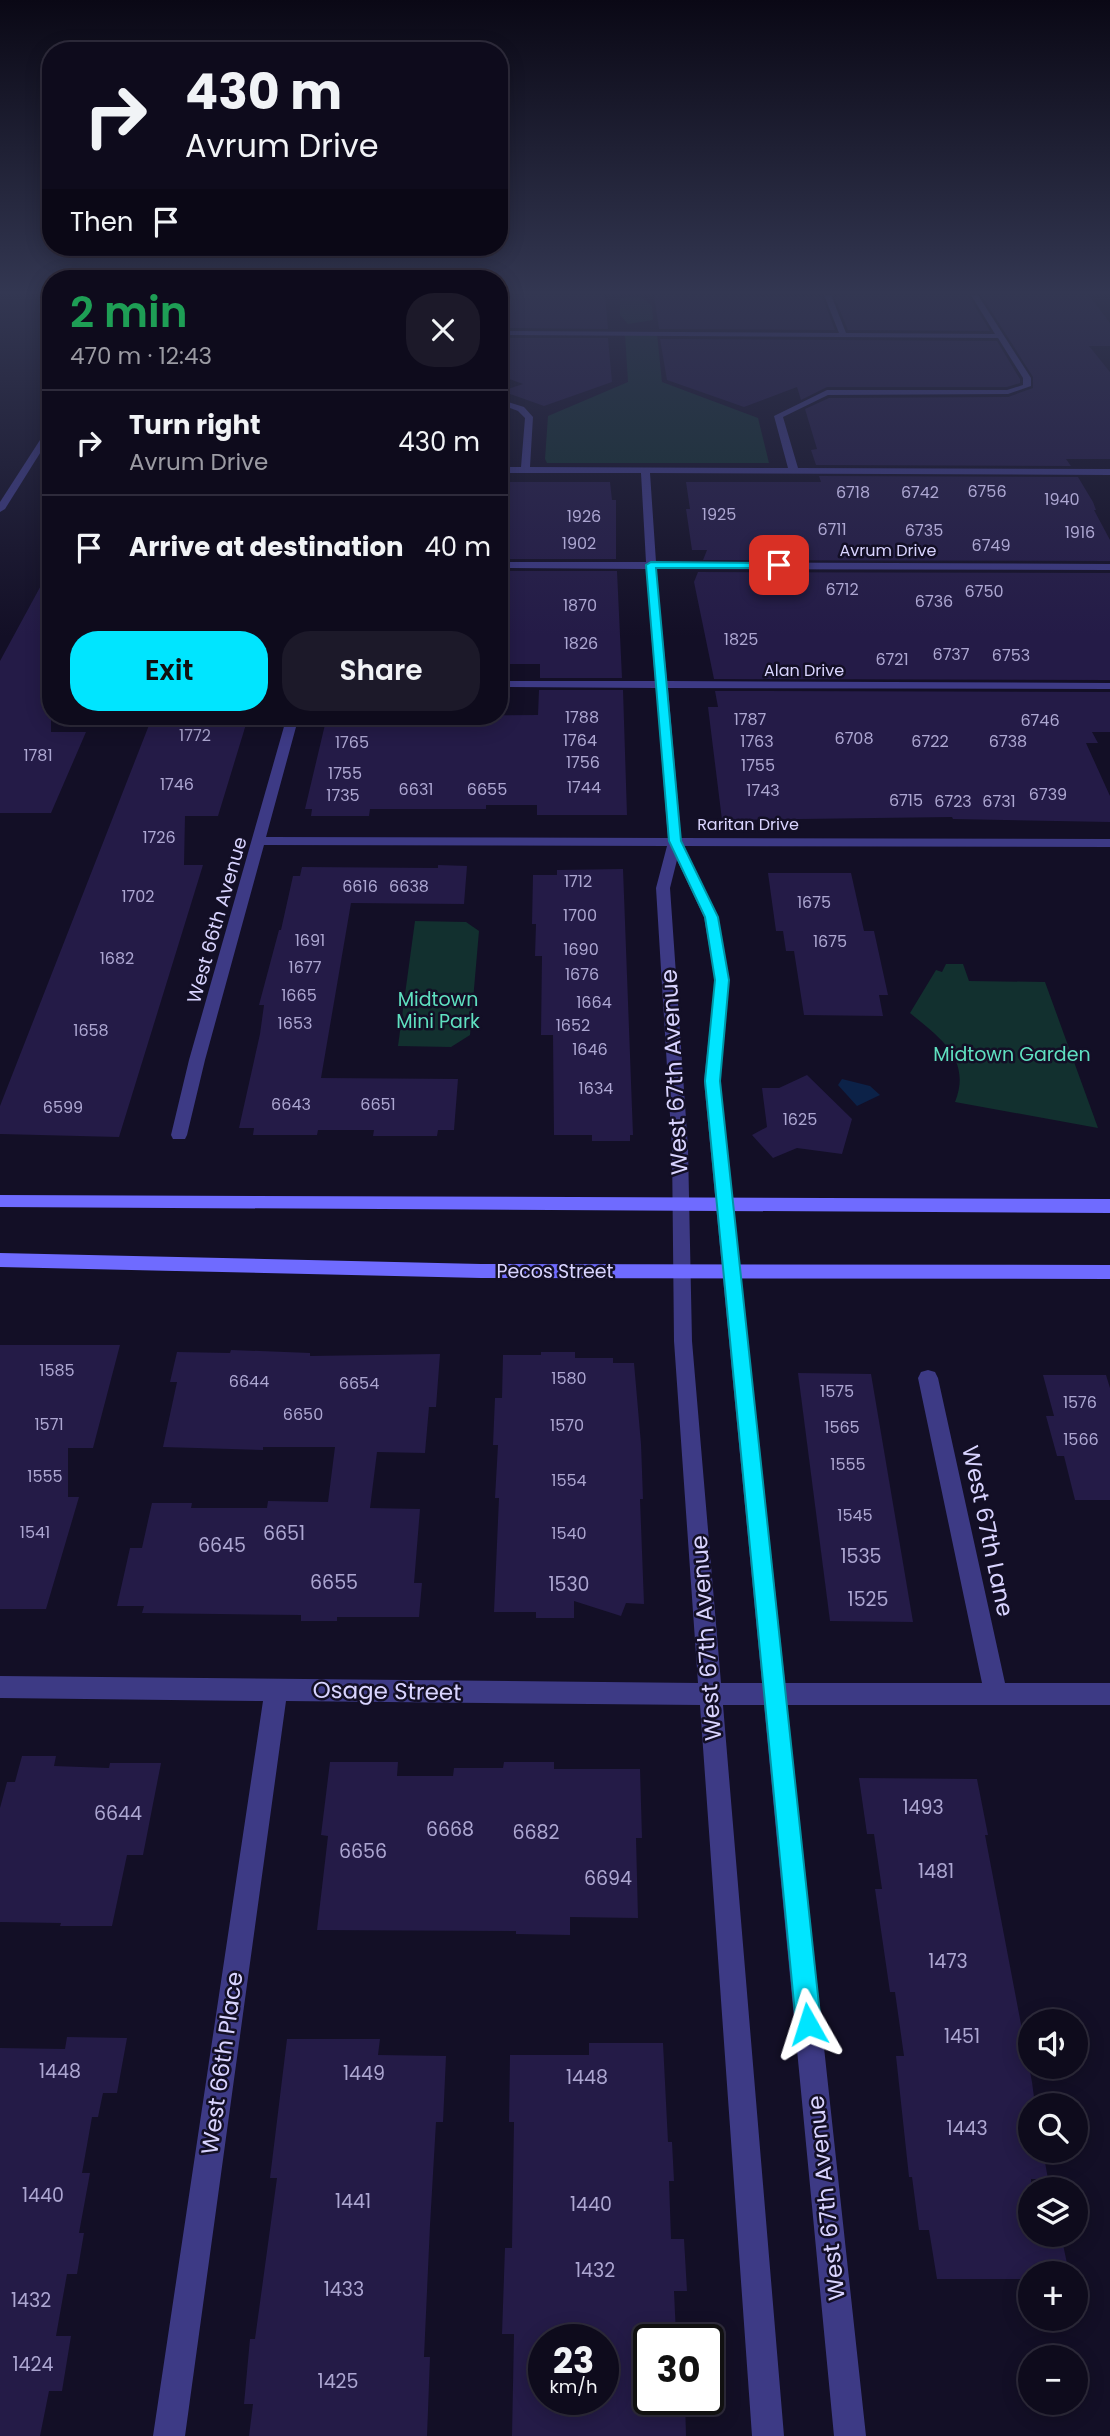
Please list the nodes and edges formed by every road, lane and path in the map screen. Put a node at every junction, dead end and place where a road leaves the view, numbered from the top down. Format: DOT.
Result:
graph roads {
  1 [pos="520,409"];
  2 [pos="794,409"];
  3 [pos="42,444"];
  4 [pos="508,470"];
  5 [pos="525,471"];
  6 [pos="645,471"];
  7 [pos="794,472"];
  8 [pos="1109,474"];
  9 [pos="0,509"];
  10 [pos="508,565"];
  11 [pos="651,565"];
  12 [pos="1110,567"];
  13 [pos="508,684"];
  14 [pos="663,685"];
  15 [pos="1110,686"];
  16 [pos="291,725"];
  17 [pos="260,841"];
  18 [pos="675,841"];
  19 [pos="1110,844"];
  20 [pos="179,1135"];
  21 [pos="0,1201"];
  22 [pos="681,1204"];
  23 [pos="725,1204"];
  24 [pos="1110,1206"];
  25 [pos="0,1260"];
  26 [pos="682,1271"];
  27 [pos="732,1271"];
  28 [pos="1110,1272"];
  29 [pos="928,1378"];
  30 [pos="0,1688"];
  31 [pos="276,1690"];
  32 [pos="710,1694"];
  33 [pos="775,1694"];
  34 [pos="996,1694"];
  35 [pos="1110,1694"];
  36 [pos="169,2436"];
  37 [pos="768,2436"];
  38 [pos="850,2436"];
  1 -- 5 [label="street"];
  2 -- 7 [label="street"];
  3 -- 9 [label="street"];
  4 -- 5 [label="street"];
  5 -- 6 [label="street"];
  6 -- 7 [label="street"];
  6 -- 11 [label="street, West 67th Avenue"];
  7 -- 8 [label="street"];
  10 -- 11 [label="street, Avrum Drive"];
  11 -- 12 [label="street, Avrum Drive"];
  11 -- 14 [label="street, West 67th Avenue"];
  13 -- 14 [label="street, Alan Drive"];
  14 -- 15 [label="street, Alan Drive"];
  14 -- 18 [label="street, West 67th Avenue"];
  16 -- 17 [label="street, West 66th Avenue"];
  17 -- 18 [label="street, Raritan Drive"];
  17 -- 20 [label="street, West 66th Avenue"];
  18 -- 19 [label="street, Raritan Drive"];
  18 -- 22 [label="street, West 67th Avenue"];
  18 -- 23 [label="street, West 67th Avenue"];
  21 -- 22 [label="main road"];
  22 -- 23 [label="main road"];
  22 -- 26 [label="street, West 67th Avenue"];
  23 -- 24 [label="main road"];
  23 -- 27 [label="street, West 67th Avenue"];
  25 -- 26 [label="main road, Pecos Street"];
  26 -- 27 [label="main road, Pecos Street"];
  26 -- 32 [label="street, West 67th Avenue"];
  27 -- 28 [label="main road, Pecos Street"];
  27 -- 33 [label="street, West 67th Avenue"];
  29 -- 34 [label="street, West 67th Lane"];
  30 -- 31 [label="street, Osage Street"];
  31 -- 32 [label="street, Osage Street"];
  31 -- 36 [label="street, West 66th Place"];
  32 -- 33 [label="street, Osage Street"];
  32 -- 37 [label="street, West 67th Avenue"];
  33 -- 34 [label="street, Osage Street"];
  33 -- 38 [label="street, West 67th Avenue"];
  34 -- 35 [label="street, Osage Street"];
}
